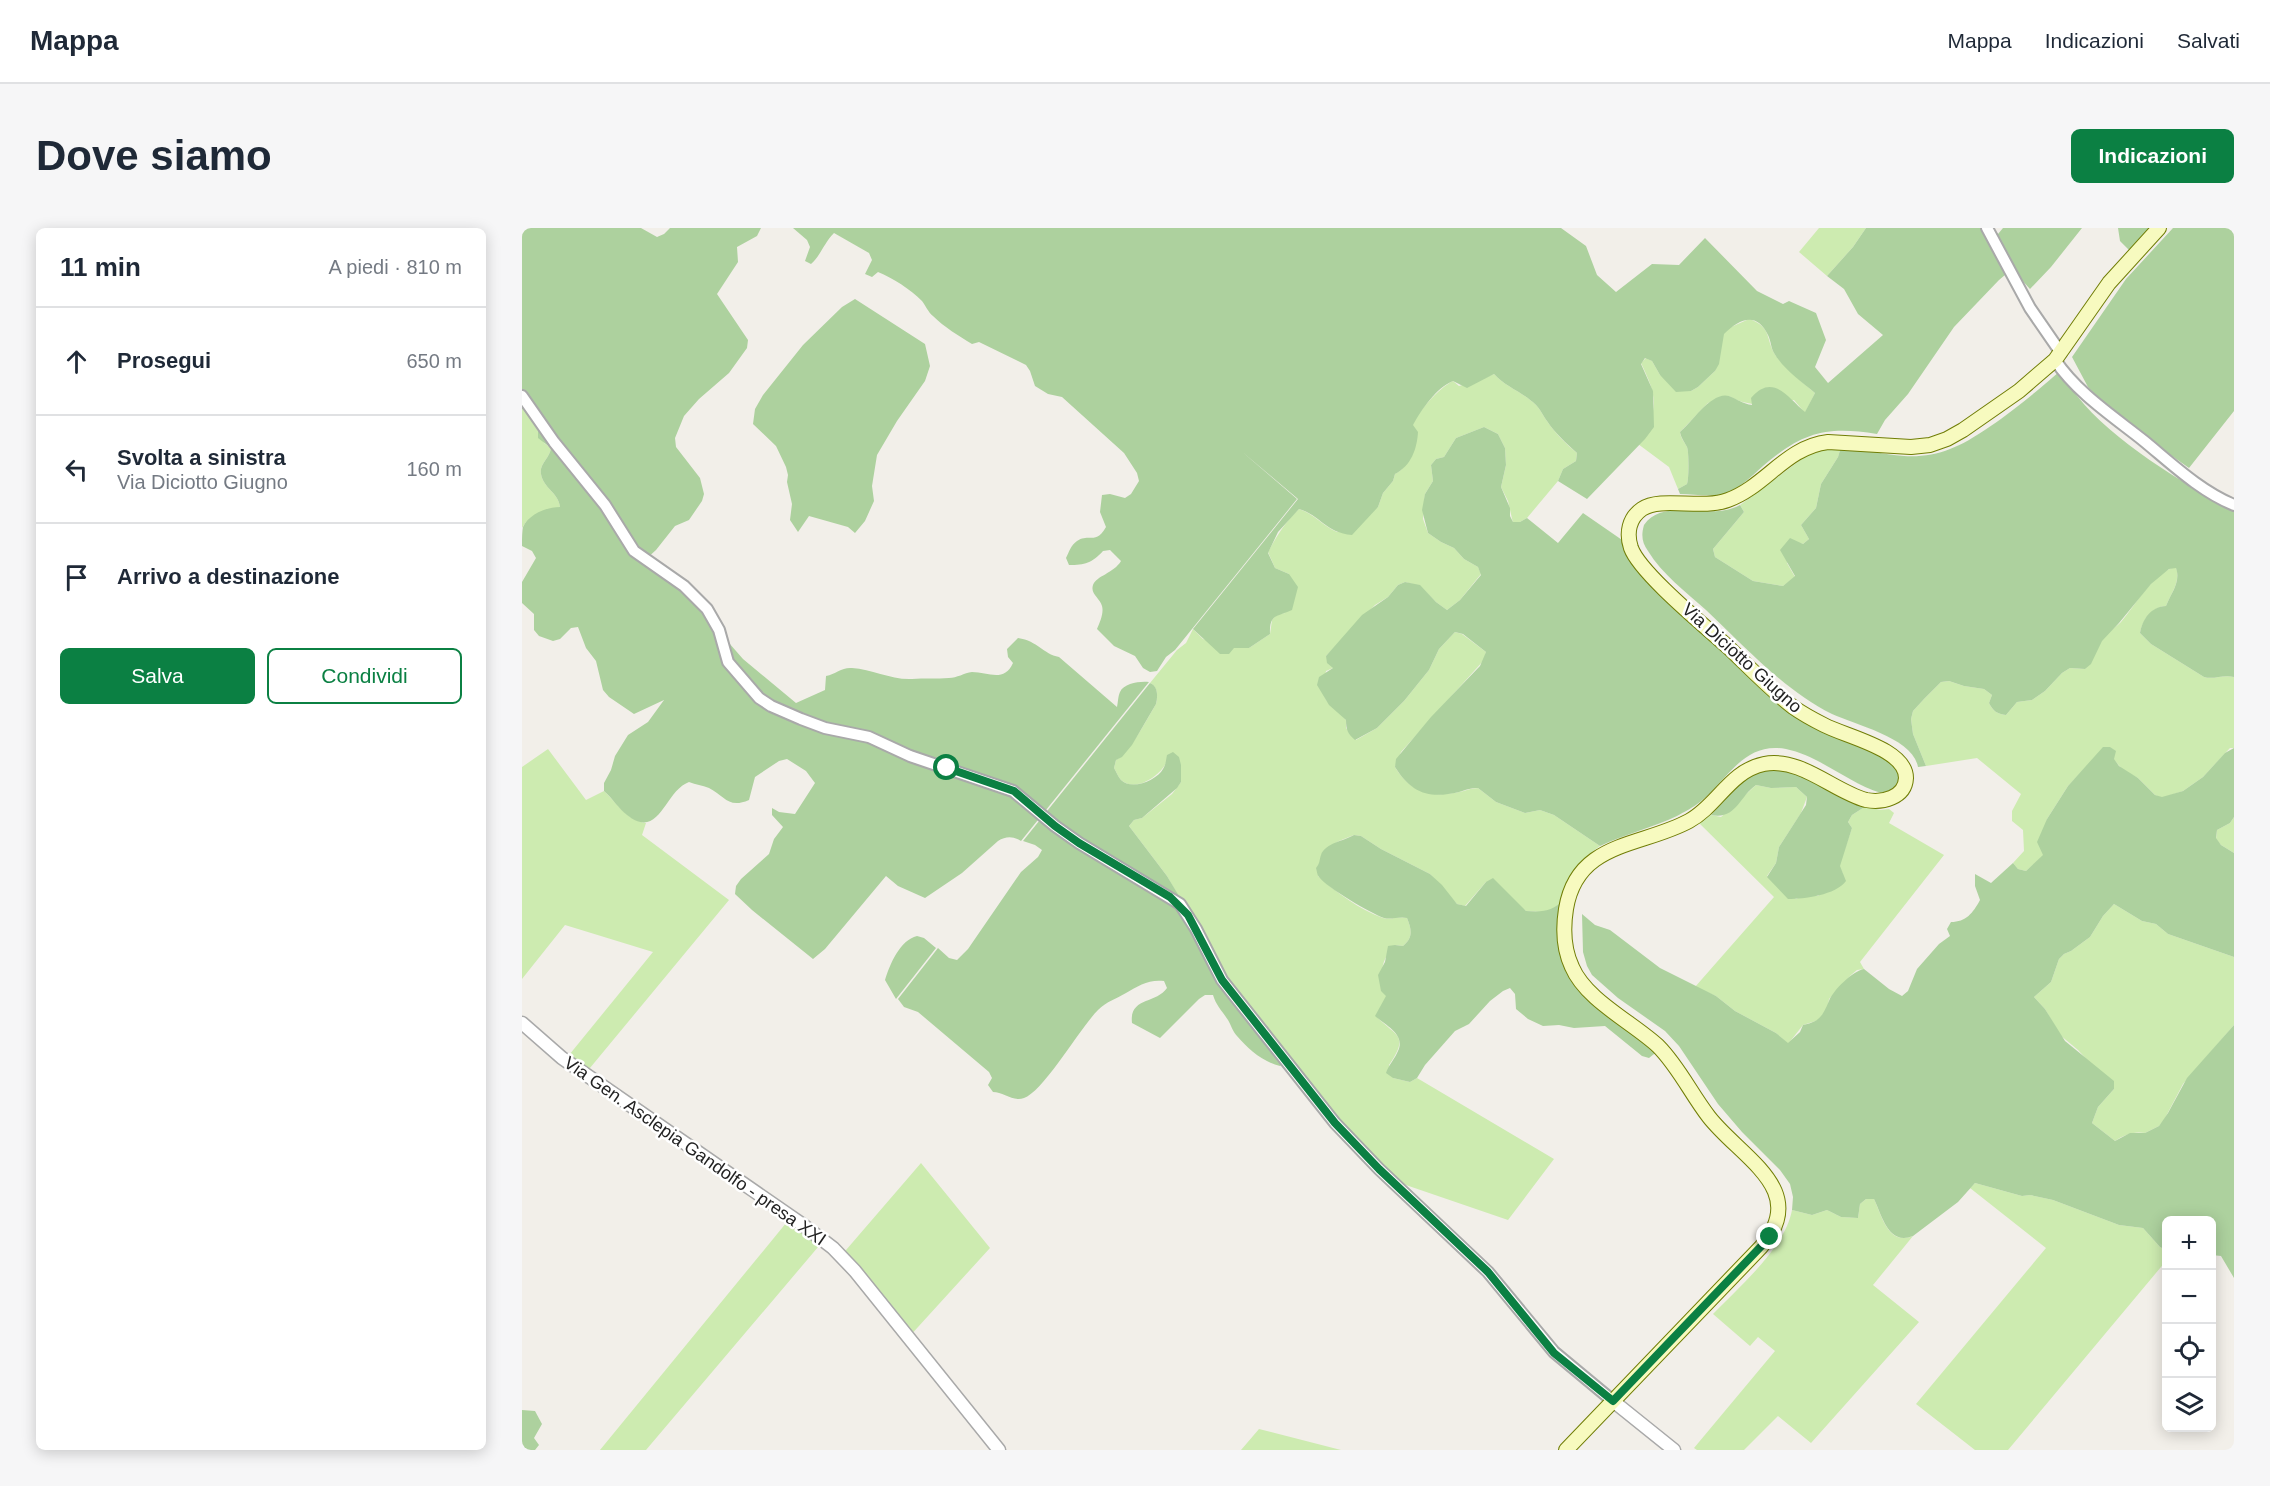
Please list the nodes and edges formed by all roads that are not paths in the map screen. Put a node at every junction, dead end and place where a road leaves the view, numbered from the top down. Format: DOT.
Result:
graph roads {
  1 [pos="1987,228"];
  2 [pos="2159,228"];
  3 [pos="2058,357"];
  4 [pos="522,396"];
  5 [pos="2234,505"];
  6 [pos="522,1023"];
  7 [pos="1613,1401"];
  8 [pos="999,1450"];
  9 [pos="1566,1450"];
  10 [pos="1674,1450"];
  1 -- 3 [label="street"];
  2 -- 3 [label="main road, Via Diciotto Giugno"];
  3 -- 5 [label="street"];
  3 -- 7 [label="main road, Via Diciotto Giugno"];
  4 -- 7 [label="street"];
  6 -- 8 [label="street, Via Gen. Asclepia Gandolfo - presa XXI"];
  7 -- 9 [label="main road, Via Diciotto Giugno"];
  7 -- 10 [label="street"];
}
